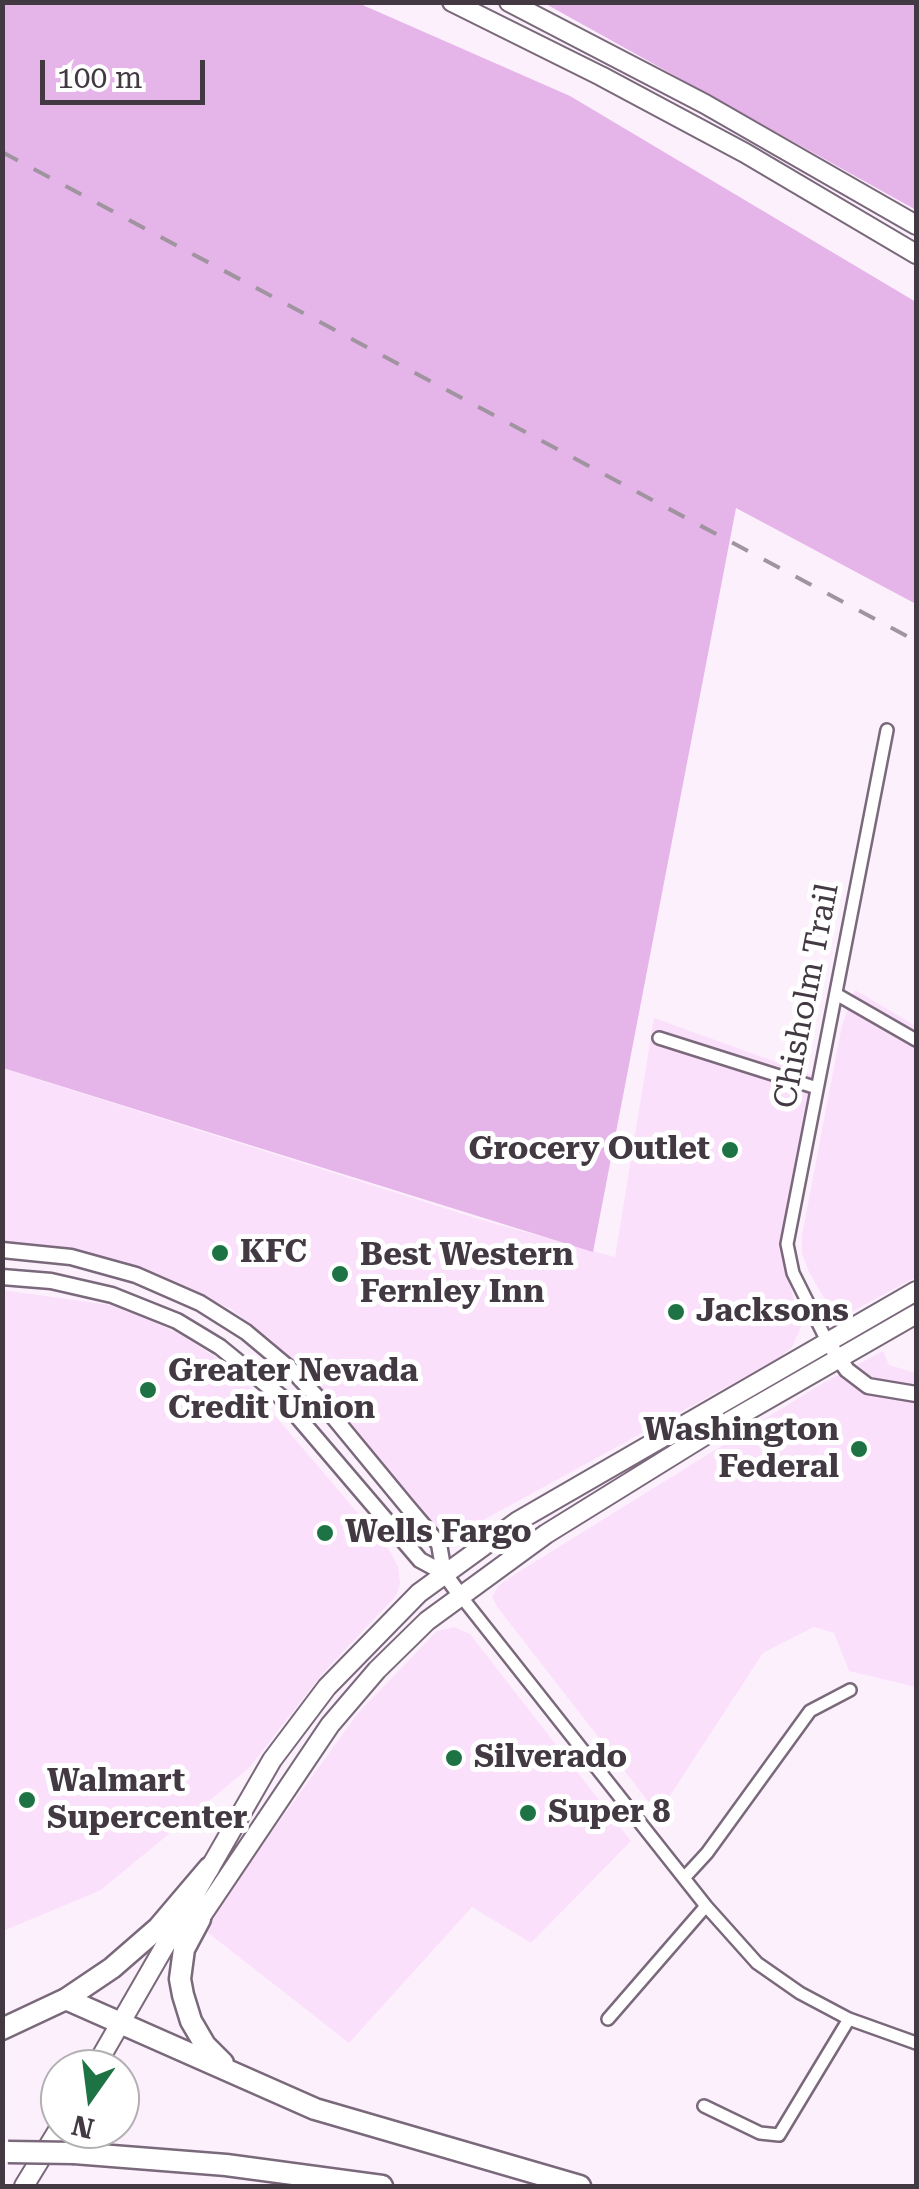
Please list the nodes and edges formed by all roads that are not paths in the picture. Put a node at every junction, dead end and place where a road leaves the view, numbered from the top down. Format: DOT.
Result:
graph roads {
  1 [pos="452,2"];
  2 [pos="509,2"];
  3 [pos="713,136"];
  4 [pos="782,146"];
  5 [pos="859,219"];
  6 [pos="916,225"];
  7 [pos="916,254"];
  8 [pos="888,730"];
  9 [pos="836,994"];
  10 [pos="659,1038"];
  11 [pos="916,1040"];
  12 [pos="818,1088"];
  13 [pos="2,1250"];
  14 [pos="136,1274"];
  15 [pos="2,1276"];
  16 [pos="93,1290"];
  17 [pos="916,1291"];
  18 [pos="916,1314"];
  19 [pos="827,1341"];
  20 [pos="837,1360"];
  21 [pos="916,1394"];
  22 [pos="444,1573"];
  23 [pos="460,1595"];
  24 [pos="850,1690"];
  25 [pos="209,1868"];
  26 [pos="684,1878"];
  27 [pos="706,1906"];
  28 [pos="200,1919"];
  29 [pos="66,1999"];
  30 [pos="608,2019"];
  31 [pos="848,2020"];
  32 [pos="122,2022"];
  33 [pos="2,2030"];
  34 [pos="916,2043"];
  35 [pos="106,2049"];
  36 [pos="231,2072"];
  37 [pos="704,2106"];
  38 [pos="46,2149"];
  39 [pos="5,2152"];
  40 [pos="24,2186"];
  41 [pos="382,2186"];
  42 [pos="580,2186"];
  1 -- 3 [label="highway"];
  2 -- 4 [label="highway"];
  3 -- 4 [label="highway"];
  3 -- 5 [label="highway"];
  4 -- 5 [label="highway"];
  4 -- 6 [label="highway"];
  5 -- 7 [label="highway"];
  8 -- 9 [label="street, Chisholm Trail"];
  9 -- 11 [label="street"];
  9 -- 12 [label="street, Chisholm Trail"];
  10 -- 12 [label="street"];
  12 -- 19 [label="street, Chisholm Trail"];
  13 -- 14 [label="street"];
  14 -- 16 [label="street"];
  14 -- 22 [label="street"];
  15 -- 16 [label="street"];
  16 -- 22 [label="street"];
  17 -- 19 [label="highway"];
  18 -- 20 [label="highway"];
  19 -- 20 [label="street"];
  19 -- 22 [label="highway"];
  20 -- 21 [label="street"];
  20 -- 23 [label="highway"];
  22 -- 23 [label="street"];
  22 -- 25 [label="highway"];
  23 -- 26 [label="street"];
  23 -- 28 [label="highway"];
  24 -- 26 [label="street"];
  25 -- 29 [label="highway"];
  25 -- 32 [label="highway"];
  26 -- 27 [label="street"];
  27 -- 30 [label="street"];
  27 -- 31 [label="street"];
  28 -- 32 [label="highway"];
  28 -- 36 [label="highway"];
  29 -- 32 [label="highway"];
  29 -- 33 [label="highway"];
  31 -- 34 [label="street"];
  31 -- 37 [label="street"];
  32 -- 35 [label="highway"];
  32 -- 36 [label="highway"];
  36 -- 42 [label="highway"];
  38 -- 40 [label="highway"];
  39 -- 41 [label="highway, bridge"];
}
